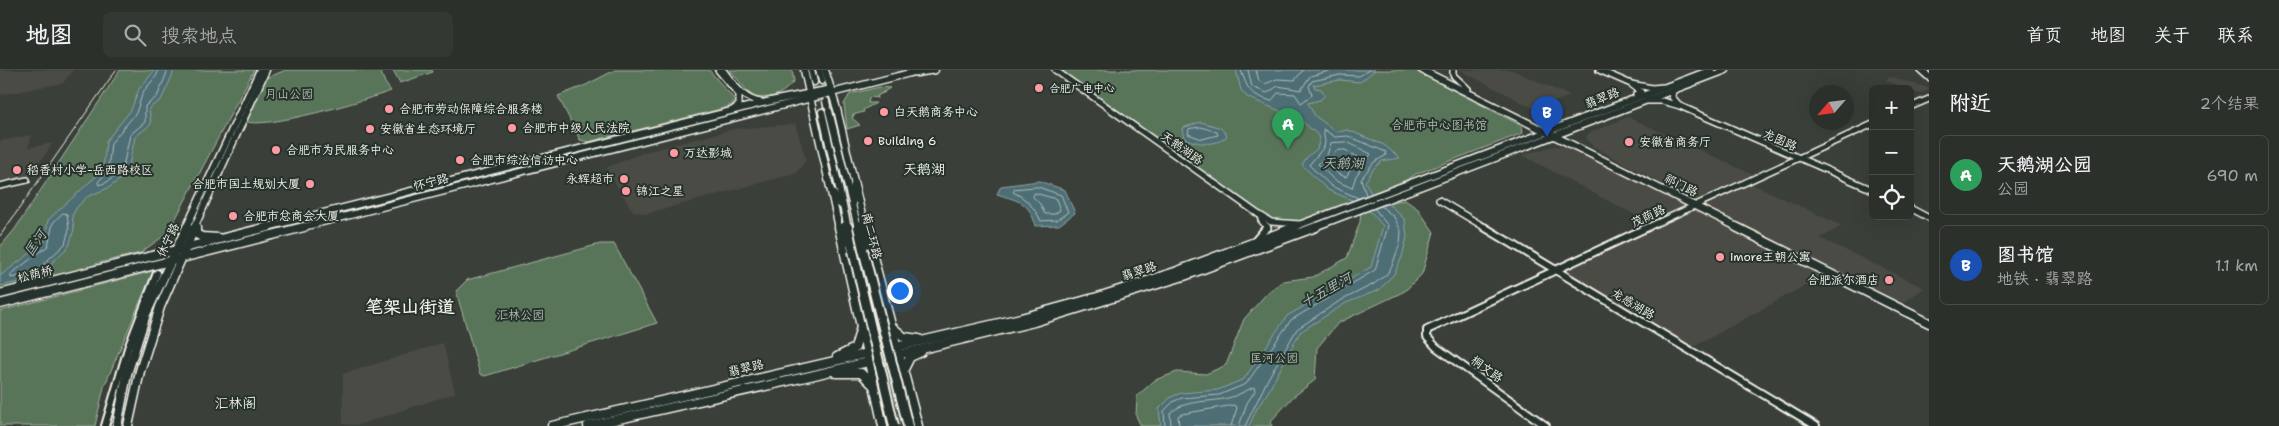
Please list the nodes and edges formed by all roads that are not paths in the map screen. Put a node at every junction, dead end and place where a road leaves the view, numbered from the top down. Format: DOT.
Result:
graph roads {
  1 [pos="260,70"];
  2 [pos="266,70"];
  3 [pos="718,70"];
  4 [pos="723,70"];
  5 [pos="802,70"];
  6 [pos="811,70"];
  7 [pos="819,70"];
  8 [pos="826,70"];
  9 [pos="922,70"];
  10 [pos="935,70"];
  11 [pos="1054,70"];
  12 [pos="1422,70"];
  13 [pos="1430,70"];
  14 [pos="1453,70"];
  15 [pos="1599,70"];
  16 [pos="1711,70"];
  17 [pos="1726,70"];
  18 [pos="1921,70"];
  19 [pos="907,72"];
  20 [pos="1929,77"];
  21 [pos="825,81"];
  22 [pos="814,82"];
  23 [pos="1632,84"];
  24 [pos="1666,87"];
  25 [pos="1468,89"];
  26 [pos="1673,90"];
  27 [pos="832,91"];
  28 [pos="809,96"];
  29 [pos="1636,98"];
  30 [pos="1929,99"];
  31 [pos="771,101"];
  32 [pos="1643,101"];
  33 [pos="1914,105"];
  34 [pos="1680,106"];
  35 [pos="824,108"];
  36 [pos="730,111"];
  37 [pos="1869,126"];
  38 [pos="1553,133"];
  39 [pos="1798,159"];
  40 [pos="26,182"];
  41 [pos="854,185"];
  42 [pos="0,187"];
  43 [pos="1869,188"];
  44 [pos="831,190"];
  45 [pos="1439,200"];
  46 [pos="1697,204"];
  47 [pos="1357,208"];
  48 [pos="1914,210"];
  49 [pos="849,212"];
  50 [pos="1929,218"];
  51 [pos="197,223"];
  52 [pos="1304,224"];
  53 [pos="867,237"];
  54 [pos="226,238"];
  55 [pos="844,243"];
  56 [pos="1245,246"];
  57 [pos="185,252"];
  58 [pos="173,255"];
  59 [pos="1554,270"];
  60 [pos="157,272"];
  61 [pos="76,275"];
  62 [pos="62,288"];
  63 [pos="0,294"];
  64 [pos="0,304"];
  65 [pos="1929,318"];
  66 [pos="1929,323"];
  67 [pos="861,326"];
  68 [pos="891,326"];
  69 [pos="1432,326"];
  70 [pos="924,340"];
  71 [pos="896,346"];
  72 [pos="930,347"];
  73 [pos="899,355"];
  74 [pos="868,357"];
  75 [pos="828,362"];
  76 [pos="903,370"];
  77 [pos="826,372"];
  78 [pos="874,386"];
  79 [pos="105,426"];
  80 [pos="117,426"];
  81 [pos="128,426"];
  82 [pos="552,426"];
  83 [pos="588,426"];
  84 [pos="883,426"];
  85 [pos="894,426"];
  86 [pos="908,426"];
  87 [pos="918,426"];
  88 [pos="1546,426"];
  89 [pos="1816,426"];
  1 -- 58 [label="main road, 休宁路"];
  2 -- 51 [label="main road, 休宁路"];
  3 -- 36 [label="street"];
  4 -- 31 [label="street"];
  5 -- 28 [label="main road"];
  6 -- 22 [label="highway"];
  7 -- 21 [label="highway"];
  8 -- 21 [label="main road"];
  9 -- 19 [label="main road, 怀宁路"];
  10 -- 19 [label="main road"];
  11 -- 52 [label="street, 天鹅湖路"];
  11 -- 56 [label="street, 天鹅湖路"];
  12 -- 38 [label="main road, 祁门路"];
  13 -- 25 [label="main road, 祁门路"];
  14 -- 25 [label="street"];
  15 -- 23 [label="street"];
  16 -- 24 [label="main road, 翡翠路"];
  17 -- 26 [label="main road, 翡翠路"];
  18 -- 20 [label="main road"];
  19 -- 27 [label="main road, 怀宁路"];
  21 -- 27 [label="main road"];
  23 -- 24 [label="street"];
  23 -- 29 [label="street"];
  24 -- 29 [label="main road, 翡翠路"];
  25 -- 38 [label="main road, 祁门路"];
  26 -- 32 [label="main road, 翡翠路"];
  26 -- 34 [label="street"];
  27 -- 28 [label="main road, 怀宁路"];
  27 -- 35 [label="main road"];
  28 -- 31 [label="main road, 怀宁路"];
  28 -- 35 [label="main road"];
  28 -- 57 [label="main road, 怀宁路"];
  29 -- 38 [label="main road, 翡翠路"];
  30 -- 33 [label="street"];
  31 -- 36 [label="main road, 怀宁路"];
  32 -- 34 [label="street, 龙图路"];
  32 -- 38 [label="main road, 翡翠路"];
  34 -- 39 [label="street, 龙图路"];
  35 -- 41 [label="main road"];
  35 -- 44 [label="main road"];
  35 -- 49 [label="highway, 南二环路"];
  36 -- 54 [label="main road, 怀宁路"];
  37 -- 39 [label="street, 茂荫路"];
  38 -- 46 [label="main road, 祁门路"];
  38 -- 47 [label="main road, 翡翠路"];
  38 -- 47 [label="main road, 翡翠路"];
  39 -- 43 [label="street, 龙图路"];
  39 -- 46 [label="street, 茂荫路"];
  40 -- 42 [label="street"];
  41 -- 49 [label="highway"];
  41 -- 53 [label="main road"];
  44 -- 49 [label="highway"];
  44 -- 55 [label="main road"];
  45 -- 59 [label="street, 龙感湖路"];
  46 -- 59 [label="street, 茂荫路"];
  46 -- 65 [label="main road, 祁门路"];
  46 -- 66 [label="main road, 祁门路"];
  47 -- 52 [label="main road, 翡翠路"];
  47 -- 72 [label="main road, 翡翠路"];
  48 -- 50 [label="street"];
  49 -- 53 [label="highway"];
  49 -- 55 [label="highway"];
  49 -- 85 [label="highway, 南二环路, bridge"];
  49 -- 86 [label="highway, 南二环路, bridge"];
  51 -- 54 [label="main road"];
  51 -- 57 [label="main road, 休宁路"];
  52 -- 56 [label="main road, 翡翠路"];
  53 -- 68 [label="main road"];
  54 -- 57 [label="main road, 怀宁路"];
  55 -- 67 [label="main road"];
  56 -- 70 [label="main road, 翡翠路"];
  57 -- 58 [label="main road, 怀宁路"];
  57 -- 81 [label="main road, 休宁路"];
  58 -- 61 [label="main road, 怀宁路"];
  58 -- 62 [label="main road, 怀宁路"];
  58 -- 80 [label="main road, 休宁路"];
  59 -- 69 [label="street, 茂荫路"];
  59 -- 89 [label="street, 龙感湖路"];
  60 -- 79 [label="street"];
  61 -- 63 [label="main road, 松荫桥"];
  62 -- 64 [label="main road, 松荫桥"];
  67 -- 74 [label="main road"];
  67 -- 75 [label="main road"];
  68 -- 70 [label="main road"];
  68 -- 71 [label="main road"];
  69 -- 88 [label="street, 桐文路"];
  70 -- 71 [label="main road, 翡翠路"];
  71 -- 73 [label="main road"];
  71 -- 74 [label="main road, 翡翠路"];
  72 -- 73 [label="main road, 翡翠路"];
  72 -- 76 [label="main road"];
  73 -- 74 [label="main road, 翡翠路"];
  73 -- 76 [label="main road"];
  74 -- 75 [label="main road, 翡翠路"];
  74 -- 77 [label="main road, 翡翠路"];
  74 -- 78 [label="main road"];
  75 -- 82 [label="main road, 翡翠路"];
  76 -- 87 [label="main road"];
  77 -- 78 [label="main road"];
  77 -- 83 [label="main road, 翡翠路"];
  78 -- 84 [label="main road"];
}
